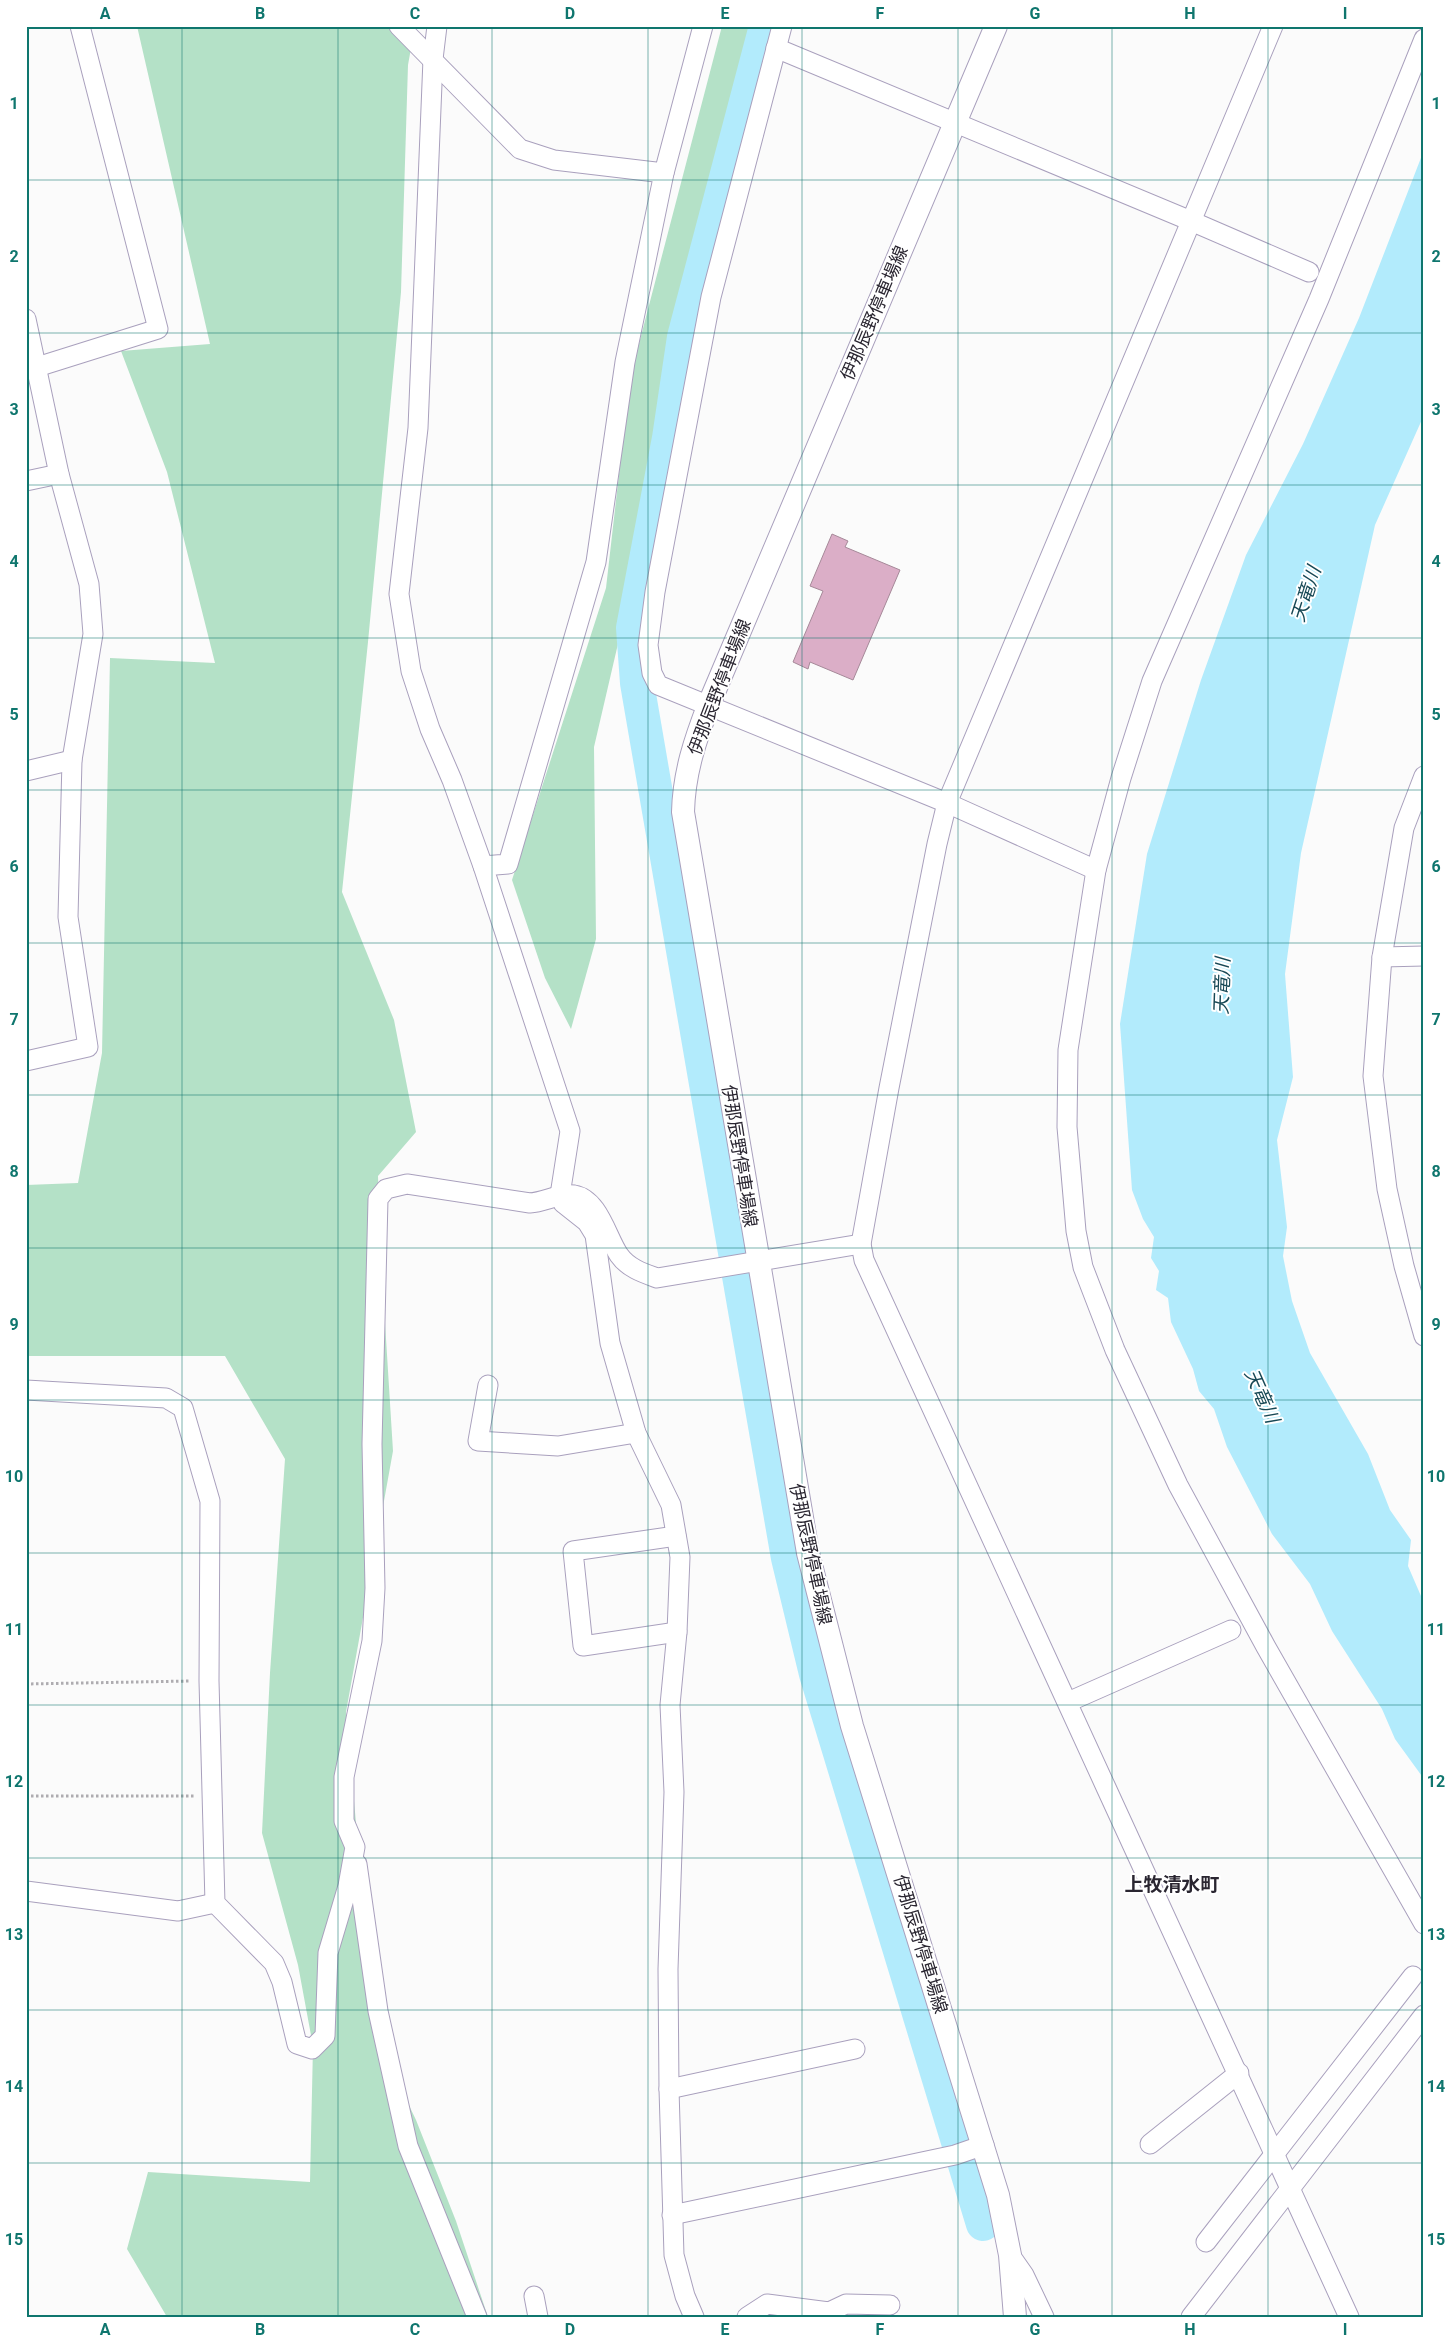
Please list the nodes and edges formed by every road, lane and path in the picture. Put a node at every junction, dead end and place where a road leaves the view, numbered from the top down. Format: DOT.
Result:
graph roads {
  1 [pos="80,26"];
  2 [pos="399,26"];
  3 [pos="437,26"];
  4 [pos="703,26"];
  5 [pos="782,26"];
  6 [pos="996,26"];
  7 [pos="1273,26"];
  8 [pos="1424,39"];
  9 [pos="776,48"];
  10 [pos="433,59"];
  11 [pos="955,122"];
  12 [pos="664,173"];
  13 [pos="1191,221"];
  14 [pos="1309,272"];
  15 [pos="26,319"];
  16 [pos="37,368"];
  17 [pos="59,474"];
  18 [pos="26,481"];
  19 [pos="709,704"];
  20 [pos="72,760"];
  21 [pos="26,771"];
  22 [pos="1424,776"];
  23 [pos="947,803"];
  24 [pos="483,866"];
  25 [pos="1096,870"];
  26 [pos="1424,956"];
  27 [pos="1382,957"];
  28 [pos="26,1060"];
  29 [pos="560,1195"];
  30 [pos="861,1244"];
  31 [pos="757,1261"];
  32 [pos="1424,1336"];
  33 [pos="488,1385"];
  34 [pos="26,1390"];
  35 [pos="636,1433"];
  36 [pos="676,1536"];
  37 [pos="1231,1630"];
  38 [pos="677,1632"];
  39 [pos="209,1681"];
  40 [pos="26,1684"];
  41 [pos="1068,1702"];
  42 [pos="26,1796"];
  43 [pos="212,1796"];
  44 [pos="355,1847"];
  45 [pos="26,1892"];
  46 [pos="215,1903"];
  47 [pos="1424,1924"];
  48 [pos="1413,1976"];
  49 [pos="1424,2016"];
  50 [pos="855,2049"];
  51 [pos="1239,2073"];
  52 [pos="669,2089"];
  53 [pos="1150,2144"];
  54 [pos="984,2145"];
  55 [pos="1276,2152"];
  56 [pos="1291,2188"];
  57 [pos="672,2215"];
  58 [pos="1206,2242"];
  59 [pos="1010,2255"];
  60 [pos="534,2296"];
  61 [pos="890,2306"];
  62 [pos="829,2314"];
  63 [pos="477,2317"];
  64 [pos="538,2317"];
  65 [pos="694,2317"];
  66 [pos="747,2317"];
  67 [pos="1014,2317"];
  68 [pos="1044,2317"];
  69 [pos="1191,2317"];
  70 [pos="1349,2317"];
  1 -- 16 [label="street"];
  2 -- 10 [label="street"];
  3 -- 10 [label="street"];
  4 -- 12 [label="street"];
  5 -- 9 [label="street"];
  6 -- 11 [label="main road, 伊那辰野停車場線"];
  7 -- 13 [label="street"];
  8 -- 25 [label="street"];
  9 -- 11 [label="street"];
  9 -- 19 [label="street"];
  10 -- 12 [label="street"];
  10 -- 24 [label="street"];
  11 -- 13 [label="street"];
  11 -- 19 [label="main road, 伊那辰野停車場線"];
  12 -- 24 [label="street"];
  13 -- 14 [label="street"];
  13 -- 23 [label="street"];
  15 -- 16 [label="street"];
  16 -- 17 [label="street"];
  17 -- 18 [label="street"];
  17 -- 20 [label="street"];
  19 -- 23 [label="street"];
  19 -- 31 [label="main road, 伊那辰野停車場線"];
  20 -- 21 [label="street"];
  20 -- 28 [label="street"];
  22 -- 27 [label="street"];
  23 -- 25 [label="street"];
  23 -- 30 [label="street"];
  24 -- 29 [label="street"];
  25 -- 47 [label="street"];
  26 -- 27 [label="street"];
  27 -- 32 [label="street"];
  29 -- 31 [label="street"];
  29 -- 35 [label="street"];
  29 -- 44 [label="street"];
  30 -- 31 [label="street"];
  30 -- 41 [label="street"];
  31 -- 54 [label="main road, 伊那辰野停車場線"];
  33 -- 35 [label="street"];
  34 -- 39 [label="street"];
  35 -- 36 [label="street"];
  36 -- 38 [label="street"];
  36 -- 38 [label="street"];
  37 -- 41 [label="street"];
  38 -- 52 [label="street"];
  39 -- 40 [label="path"];
  39 -- 43 [label="street"];
  41 -- 51 [label="street"];
  42 -- 43 [label="path"];
  43 -- 46 [label="street"];
  44 -- 46 [label="street"];
  44 -- 63 [label="street"];
  45 -- 46 [label="street"];
  48 -- 55 [label="street"];
  49 -- 56 [label="street"];
  50 -- 52 [label="street"];
  51 -- 53 [label="street"];
  51 -- 55 [label="street"];
  52 -- 57 [label="street"];
  54 -- 57 [label="street"];
  54 -- 59 [label="main road, 伊那辰野停車場線"];
  55 -- 56 [label="street"];
  55 -- 58 [label="street"];
  56 -- 69 [label="street"];
  56 -- 70 [label="street"];
  57 -- 65 [label="street"];
  59 -- 67 [label="main road, 伊那辰野停車場線"];
  59 -- 68 [label="street"];
  60 -- 64 [label="street"];
  61 -- 62 [label="street"];
  62 -- 66 [label="street"];
}
